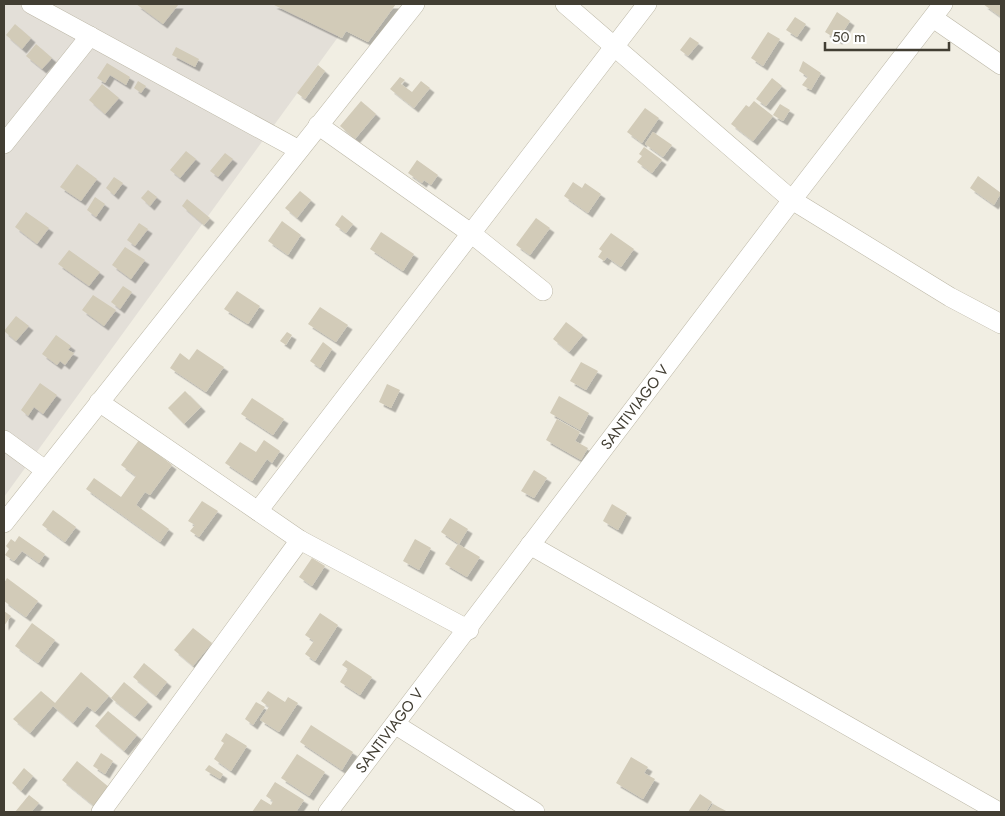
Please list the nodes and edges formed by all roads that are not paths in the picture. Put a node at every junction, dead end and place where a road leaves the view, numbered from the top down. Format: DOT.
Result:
graph roads {
  1 [pos="31,4"];
  2 [pos="415,4"];
  3 [pos="565,4"];
  4 [pos="647,4"];
  5 [pos="938,11"];
  6 [pos="90,36"];
  7 [pos="613,47"];
  8 [pos="1001,65"];
  9 [pos="318,125"];
  10 [pos="4,144"];
  11 [pos="299,150"];
  12 [pos="792,200"];
  13 [pos="472,234"];
  14 [pos="543,291"];
  15 [pos="1001,324"];
  16 [pos="99,402"];
  17 [pos="4,440"];
  18 [pos="45,470"];
  19 [pos="258,511"];
  20 [pos="4,522"];
  21 [pos="300,540"];
  22 [pos="530,545"];
  23 [pos="469,630"];
  24 [pos="396,725"];
  25 [pos="101,812"];
  26 [pos="328,812"];
  27 [pos="534,812"];
  28 [pos="998,812"];
  1 -- 6 [label="street"];
  2 -- 9 [label="street"];
  3 -- 7 [label="street"];
  4 -- 7 [label="street"];
  5 -- 8 [label="street"];
  5 -- 12 [label="street, SANTIVIAGO V"];
  6 -- 10 [label="street"];
  6 -- 11 [label="street"];
  7 -- 12 [label="street"];
  7 -- 13 [label="street"];
  9 -- 11 [label="street"];
  9 -- 13 [label="street"];
  11 -- 16 [label="street"];
  12 -- 15 [label="street"];
  12 -- 22 [label="street, SANTIVIAGO V"];
  13 -- 14 [label="street"];
  13 -- 19 [label="street"];
  16 -- 18 [label="street"];
  16 -- 19 [label="street"];
  17 -- 18 [label="street"];
  18 -- 20 [label="street"];
  19 -- 21 [label="street"];
  21 -- 23 [label="street"];
  21 -- 25 [label="street"];
  22 -- 23 [label="street, SANTIVIAGO V"];
  22 -- 28 [label="street"];
  23 -- 24 [label="street, SANTIVIAGO V"];
  24 -- 26 [label="street, SANTIVIAGO V"];
  24 -- 27 [label="street"];
}
